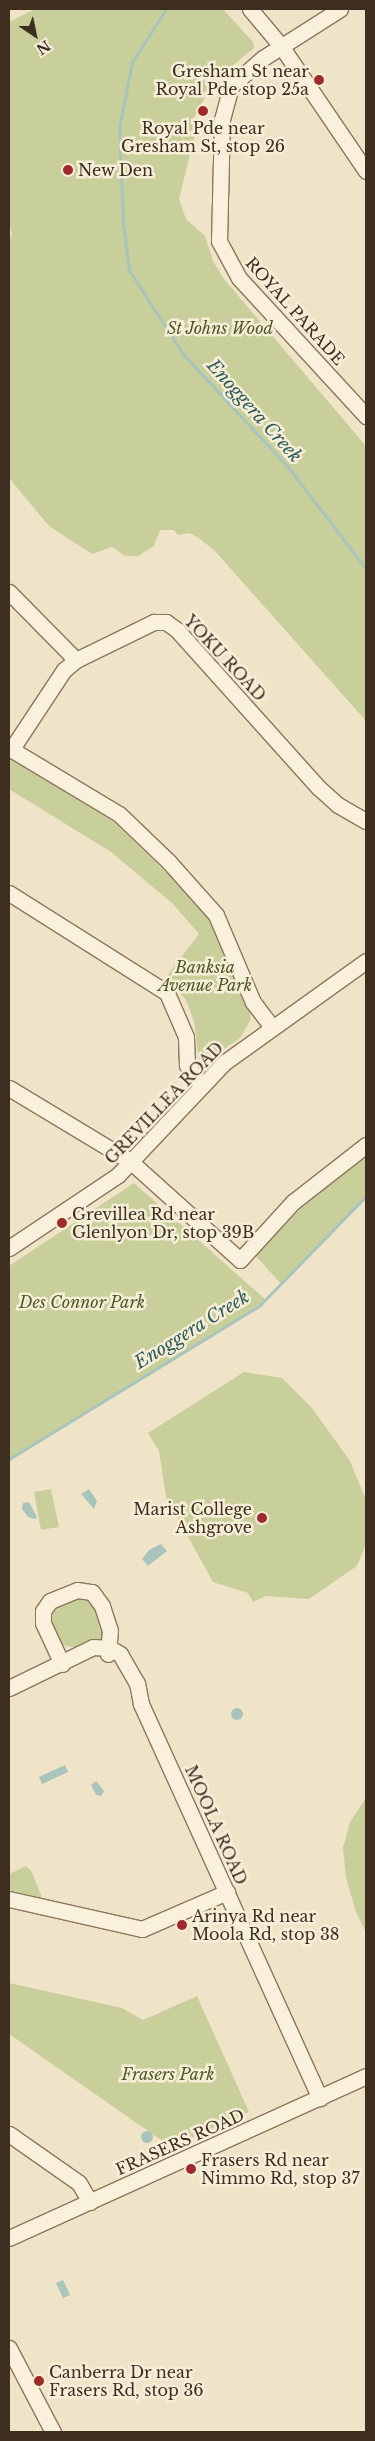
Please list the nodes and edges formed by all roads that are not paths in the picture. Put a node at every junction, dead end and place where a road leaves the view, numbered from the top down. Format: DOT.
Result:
graph roads {
  1 [pos="250,9"];
  2 [pos="340,9"];
  3 [pos="281,46"];
  4 [pos="366,171"];
  5 [pos="366,416"];
  6 [pos="9,592"];
  7 [pos="76,660"];
  8 [pos="10,749"];
  9 [pos="366,821"];
  10 [pos="9,893"];
  11 [pos="366,961"];
  12 [pos="272,1027"];
  13 [pos="201,1085"];
  14 [pos="9,1088"];
  15 [pos="366,1146"];
  16 [pos="130,1161"];
  17 [pos="9,1248"];
  18 [pos="109,1651"];
  19 [pos="62,1664"];
  20 [pos="9,1688"];
  21 [pos="227,1892"];
  22 [pos="9,1900"];
  23 [pos="366,2076"];
  24 [pos="320,2098"];
  25 [pos="9,2134"];
  26 [pos="90,2202"];
  27 [pos="9,2238"];
  28 [pos="9,2348"];
  29 [pos="53,2432"];
  1 -- 3 [label="street"];
  2 -- 3 [label="street, ROYAL PARADE"];
  3 -- 4 [label="street"];
  3 -- 5 [label="street, ROYAL PARADE"];
  6 -- 7 [label="street"];
  7 -- 8 [label="street, YOKU ROAD"];
  7 -- 9 [label="street, YOKU ROAD"];
  8 -- 12 [label="street"];
  10 -- 13 [label="street"];
  11 -- 12 [label="street, GREVILLEA ROAD"];
  12 -- 13 [label="street, GREVILLEA ROAD"];
  13 -- 16 [label="street, GREVILLEA ROAD"];
  14 -- 16 [label="street"];
  15 -- 16 [label="street"];
  16 -- 17 [label="street, GREVILLEA ROAD"];
  18 -- 19 [label="street"];
  18 -- 19 [label="street"];
  18 -- 21 [label="street, MOOLA ROAD"];
  19 -- 20 [label="street"];
  21 -- 22 [label="street"];
  21 -- 24 [label="street, MOOLA ROAD"];
  23 -- 24 [label="street, FRASERS ROAD"];
  24 -- 26 [label="street, FRASERS ROAD"];
  25 -- 26 [label="street"];
  26 -- 27 [label="street, FRASERS ROAD"];
  28 -- 29 [label="street"];
}
